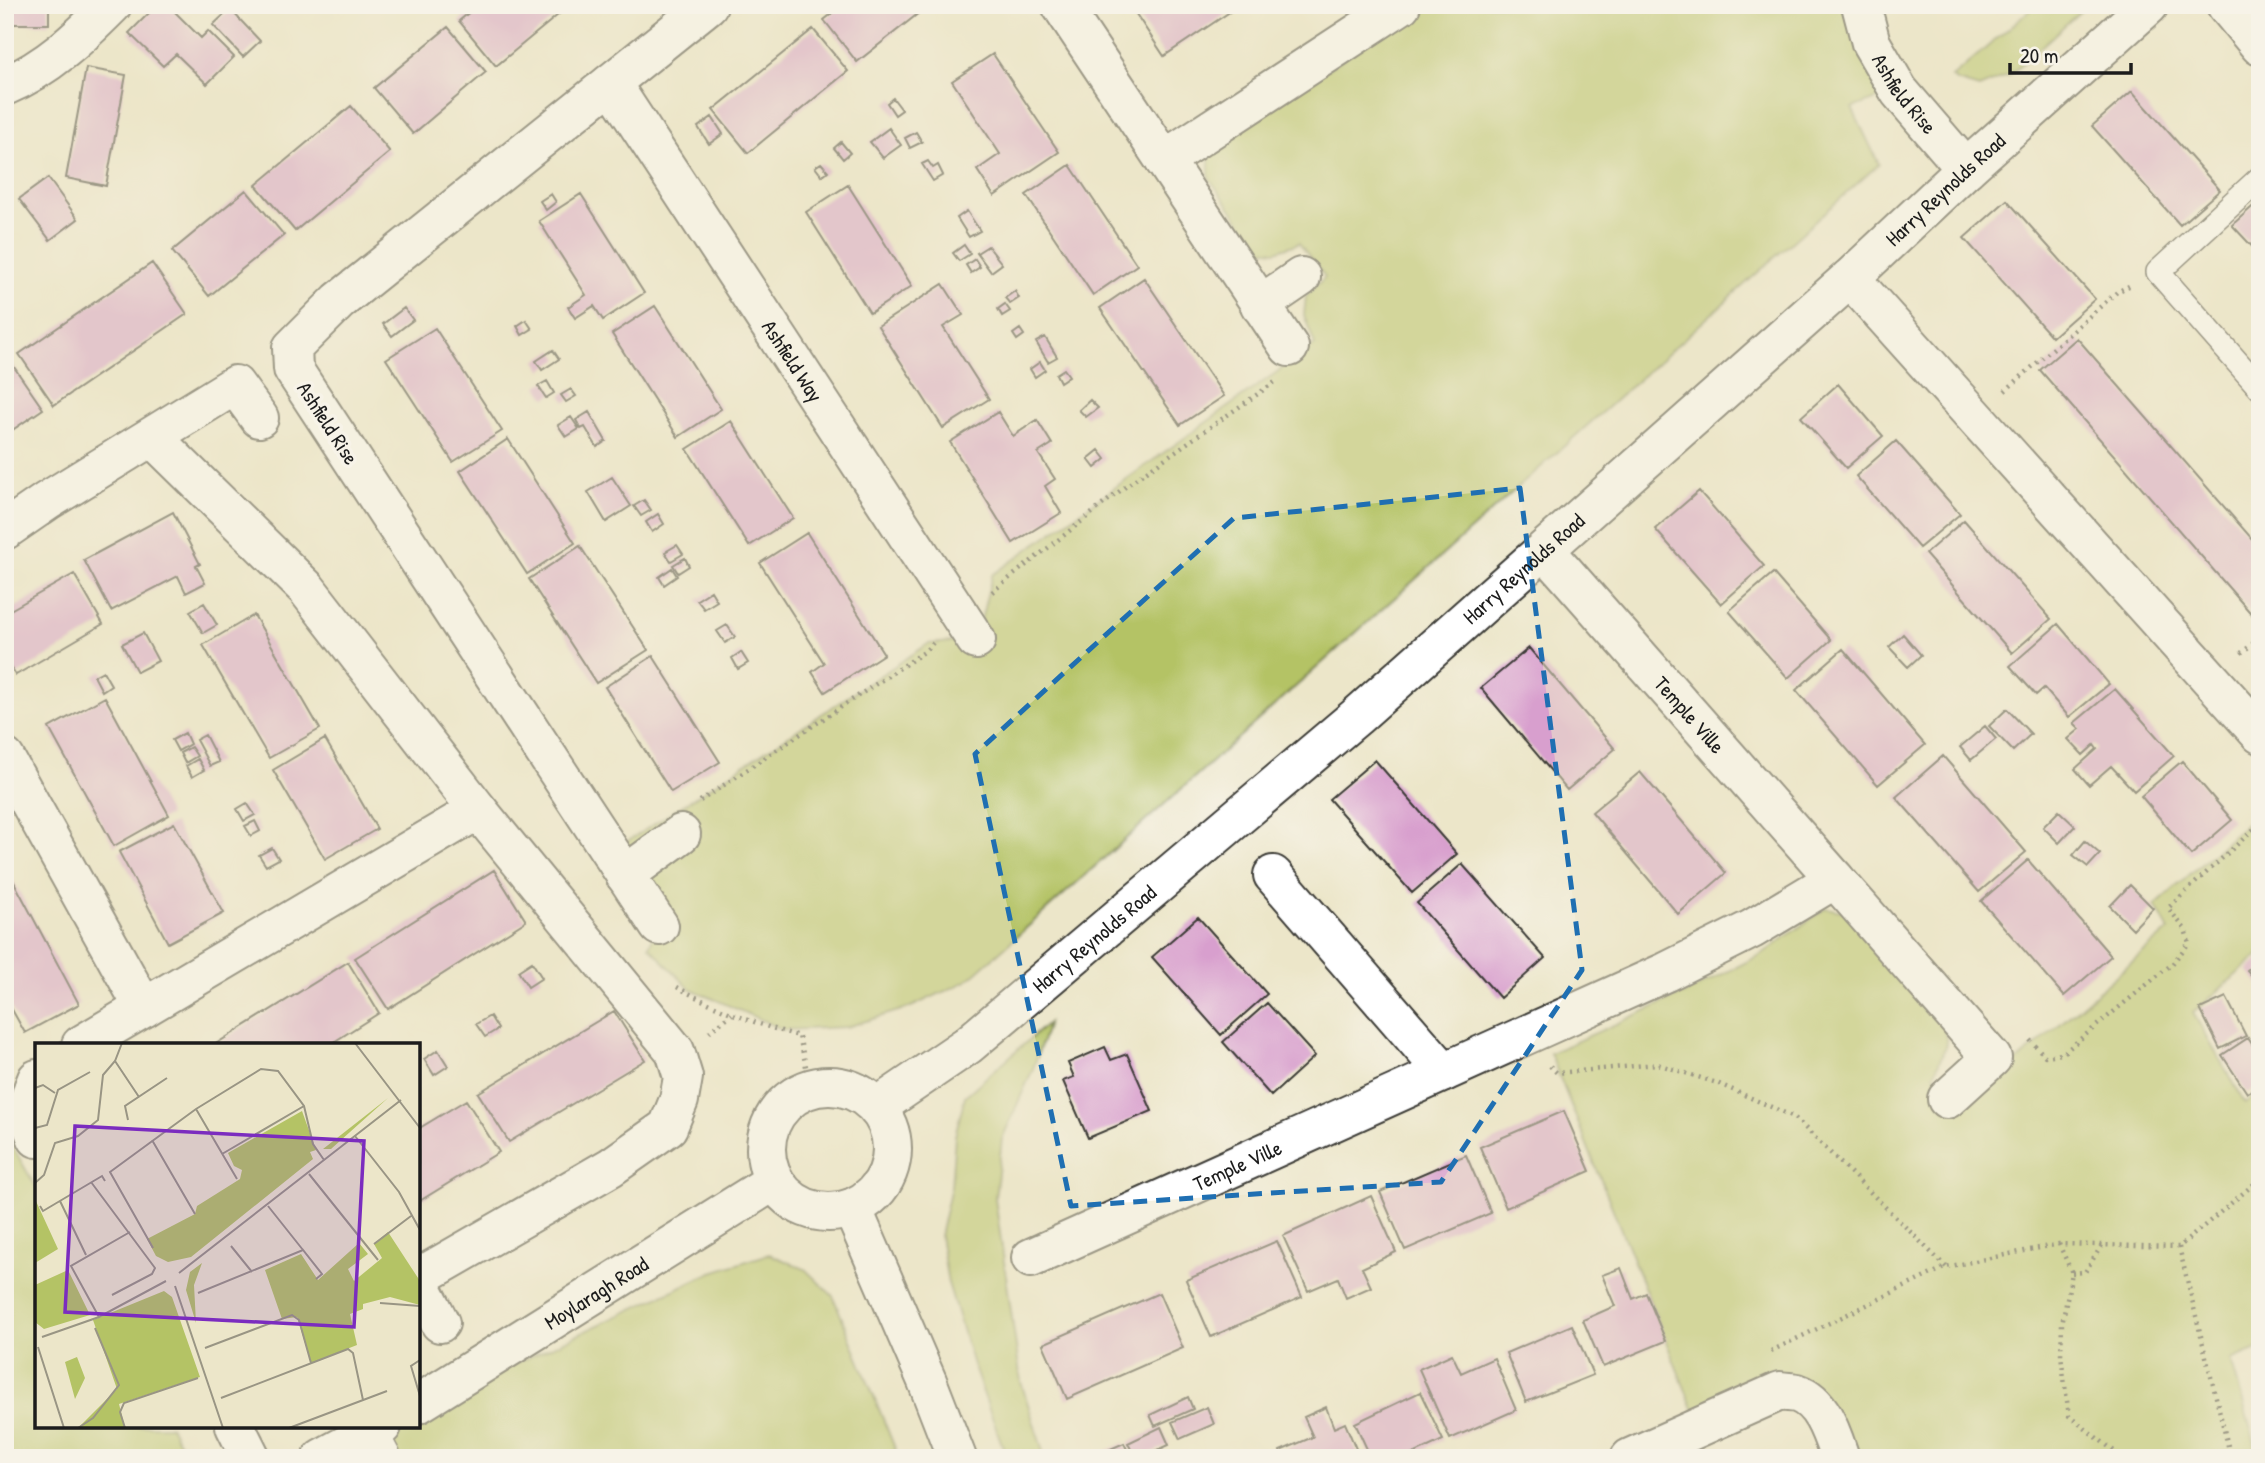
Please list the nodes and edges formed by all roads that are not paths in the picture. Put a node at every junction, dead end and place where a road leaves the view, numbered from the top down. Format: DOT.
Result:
graph roads {
  1 [pos="112,5"];
  2 [pos="708,5"];
  3 [pos="1061,5"];
  4 [pos="1401,5"];
  5 [pos="1861,5"];
  6 [pos="2149,5"];
  7 [pos="2226,5"];
  8 [pos="2260,46"];
  9 [pos="611,83"];
  10 [pos="5,86"];
  11 [pos="1164,160"];
  12 [pos="1966,169"];
  13 [pos="2260,178"];
  14 [pos="1301,277"];
  15 [pos="1850,278"];
  16 [pos="1260,305"];
  17 [pos="1289,347"];
  18 [pos="2260,388"];
  19 [pos="259,418"];
  20 [pos="152,437"];
  21 [pos="5,530"];
  22 [pos="1545,550"];
  23 [pos="976,640"];
  24 [pos="2260,734"];
  25 [pos="5,758"];
  26 [pos="478,810"];
  27 [pos="681,834"];
  28 [pos="625,875"];
  29 [pos="1273,875"];
  30 [pos="1835,879"];
  31 [pos="659,926"];
  32 [pos="144,1008"];
  33 [pos="84,1043"];
  34 [pos="1444,1072"];
  35 [pos="35,1083"];
  36 [pos="1947,1099"];
  37 [pos="877,1107"];
  38 [pos="35,1134"];
  39 [pos="774,1181"];
  40 [pos="852,1209"];
  41 [pos="1031,1258"];
  42 [pos="420,1278"];
  43 [pos="420,1283"];
  44 [pos="440,1323"];
  45 [pos="420,1403"];
  46 [pos="236,1428"];
  47 [pos="382,1438"];
  48 [pos="251,1458"];
  49 [pos="322,1458"];
  50 [pos="957,1458"];
  51 [pos="1630,1458"];
  52 [pos="1840,1458"];
  1 -- 10 [label="street"];
  2 -- 9 [label="street, Ashfield Rise"];
  3 -- 11 [label="street"];
  4 -- 11 [label="street"];
  5 -- 12 [label="street, Ashfield Rise"];
  6 -- 12 [label="street, Harry Reynolds Road"];
  7 -- 8 [label="street"];
  9 -- 23 [label="street, Ashfield Way"];
  9 -- 28 [label="street, Ashfield Rise"];
  11 -- 16 [label="street"];
  12 -- 15 [label="street, Harry Reynolds Road"];
  13 -- 18 [label="lane"];
  14 -- 16 [label="street"];
  15 -- 22 [label="street, Harry Reynolds Road"];
  15 -- 24 [label="street"];
  16 -- 17 [label="street"];
  19 -- 20 [label="street"];
  20 -- 21 [label="street"];
  20 -- 26 [label="street"];
  22 -- 30 [label="street, Temple Ville"];
  22 -- 37 [label="street, Harry Reynolds Road"];
  25 -- 32 [label="street"];
  26 -- 32 [label="street"];
  26 -- 42 [label="street"];
  27 -- 28 [label="street"];
  28 -- 31 [label="street, Ashfield Rise"];
  29 -- 34 [label="street"];
  30 -- 34 [label="street, Temple Ville"];
  30 -- 36 [label="street, Temple Ville"];
  32 -- 33 [label="street"];
  34 -- 41 [label="street, Temple Ville"];
  35 -- 38 [label="street"];
  37 -- 39 [label="street"];
  37 -- 40 [label="street"];
  39 -- 40 [label="street"];
  39 -- 45 [label="street, Moylaragh Road"];
  40 -- 50 [label="street"];
  43 -- 44 [label="street"];
  46 -- 48 [label="street"];
  47 -- 49 [label="street"];
  51 -- 52 [label="street"];
}
